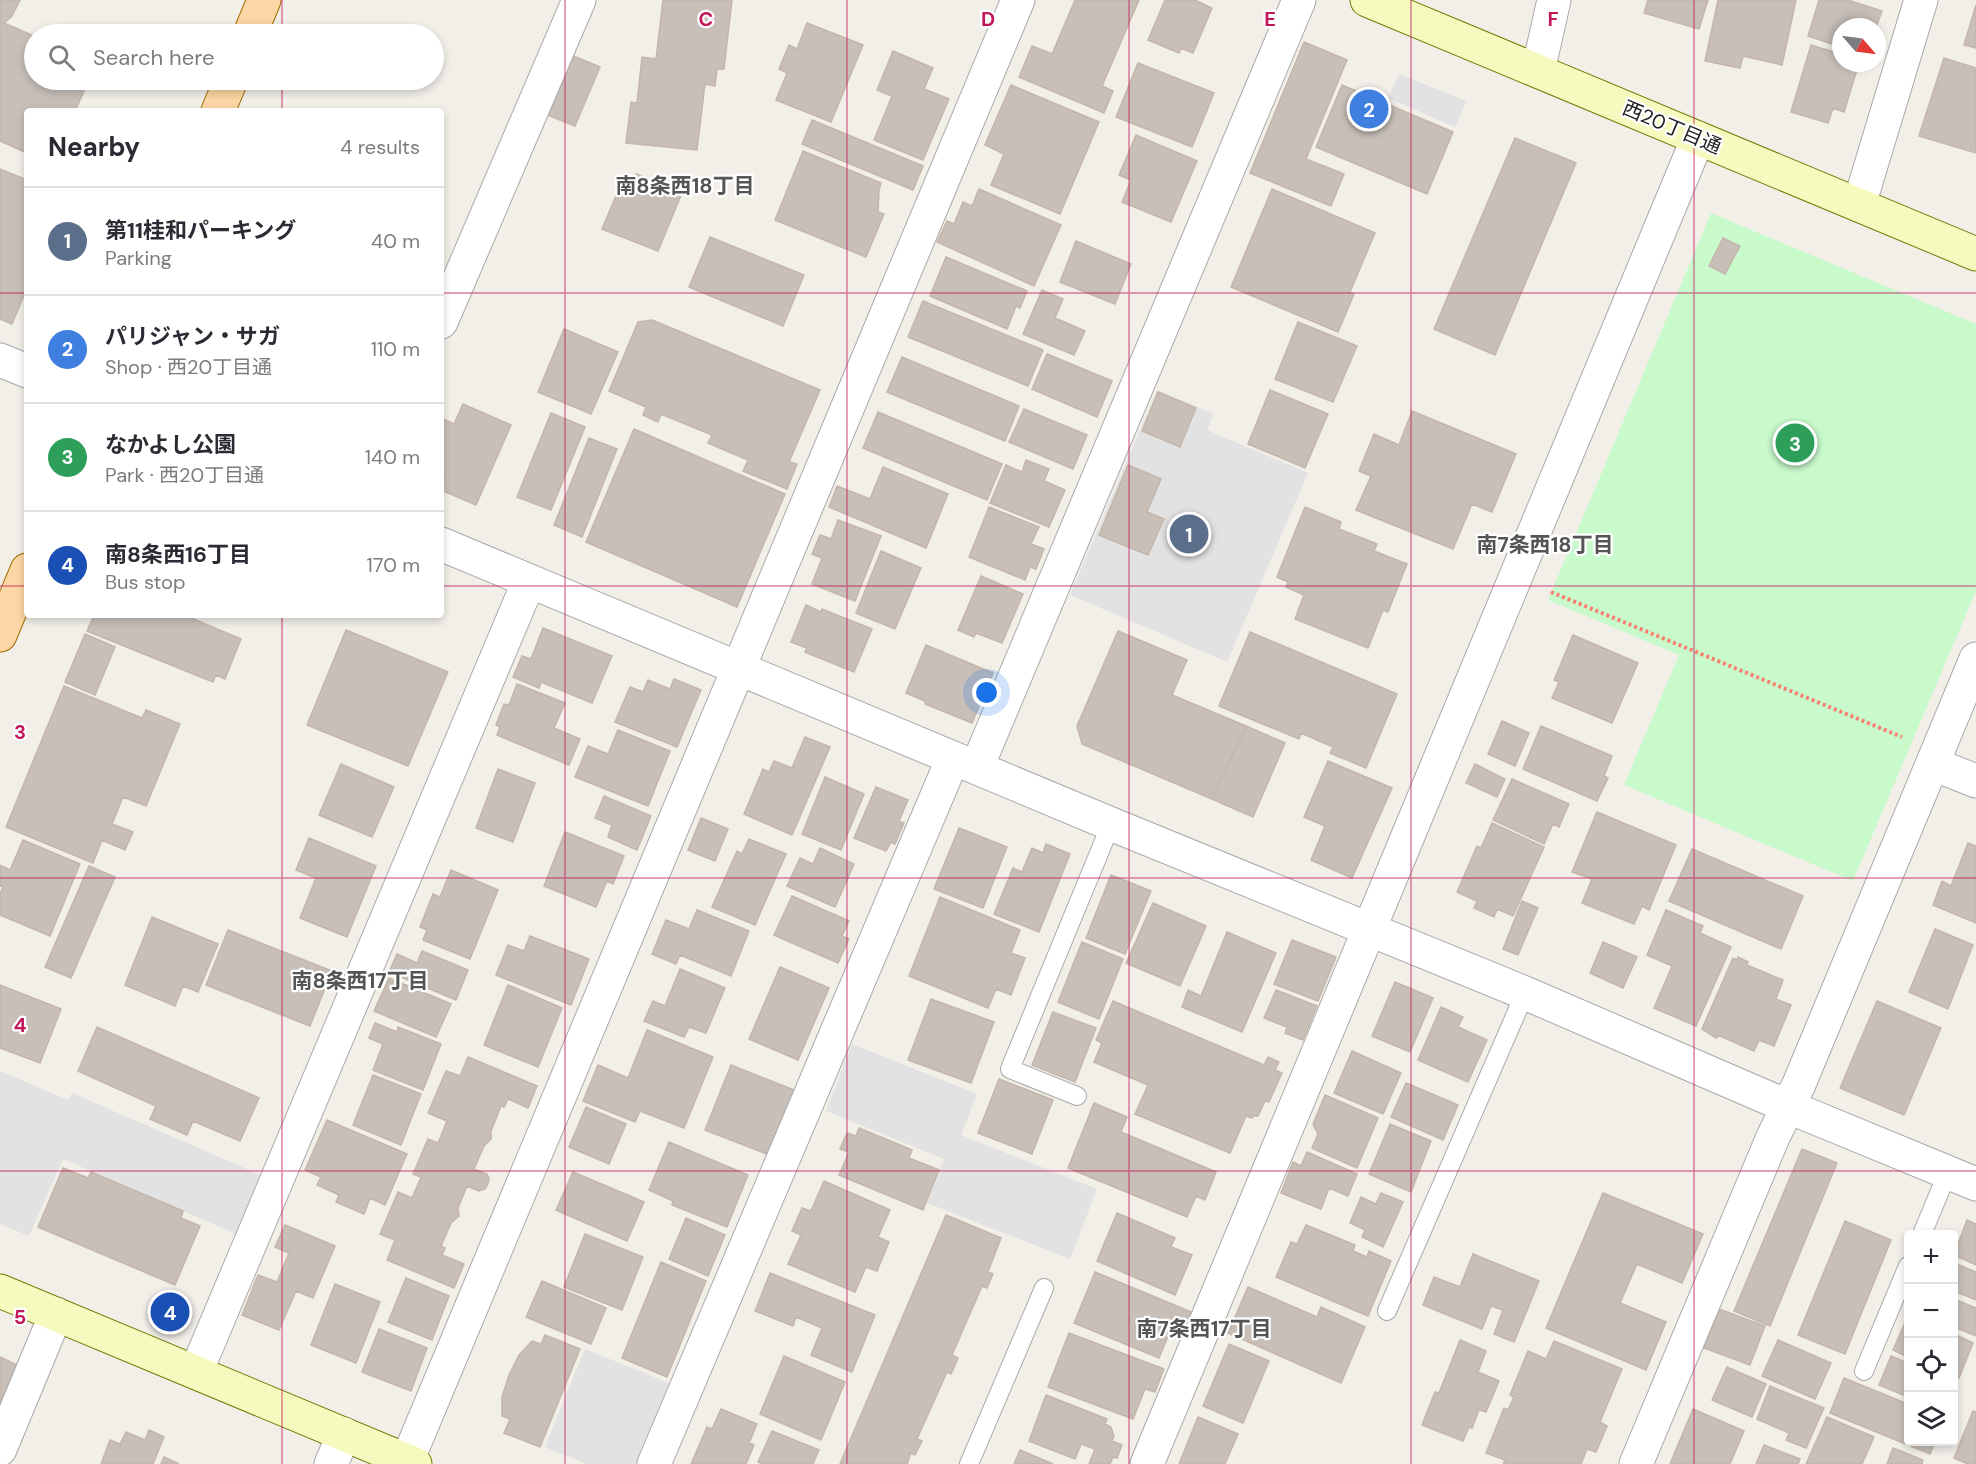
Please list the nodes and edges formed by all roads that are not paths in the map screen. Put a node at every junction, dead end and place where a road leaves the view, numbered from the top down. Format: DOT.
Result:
graph roads {
  1 [pos="264,0"];
  2 [pos="579,0"];
  3 [pos="1018,0"];
  4 [pos="1299,0"];
  5 [pos="1367,0"];
  6 [pos="1554,0"];
  7 [pos="1921,0"];
  8 [pos="254,24"];
  9 [pos="1538,71"];
  10 [pos="227,90"];
  11 [pos="219,108"];
  12 [pos="1698,138"];
  13 [pos="1859,205"];
  14 [pos="1976,254"];
  15 [pos="444,315"];
  16 [pos="0,360"];
  17 [pos="24,370"];
  18 [pos="444,545"];
  19 [pos="24,577"];
  20 [pos="529,581"];
  21 [pos="0,635"];
  22 [pos="1976,659"];
  23 [pos="739,668"];
  24 [pos="1923,753"];
  25 [pos="965,763"];
  26 [pos="1976,781"];
  27 [pos="1111,824"];
  28 [pos="1370,931"];
  29 [pos="1525,993"];
  30 [pos="1077,1096"];
  31 [pos="1789,1107"];
  32 [pos="1962,1178"];
  33 [pos="1925,1230"];
  34 [pos="1904,1276"];
  35 [pos="1044,1288"];
  36 [pos="0,1291"];
  37 [pos="1387,1311"];
  38 [pos="56,1314"];
  39 [pos="1864,1371"];
  40 [pos="196,1372"];
  41 [pos="344,1434"];
  42 [pos="0,1449"];
  43 [pos="411,1462"];
  44 [pos="331,1464"];
  45 [pos="654,1464"];
  46 [pos="969,1464"];
  47 [pos="1147,1464"];
  48 [pos="1636,1464"];
  1 -- 8 [label="main road"];
  2 -- 15 [label="street"];
  3 -- 23 [label="street"];
  4 -- 25 [label="street"];
  5 -- 9 [label="street, 西20丁目通"];
  6 -- 9 [label="street"];
  7 -- 13 [label="street"];
  9 -- 12 [label="street, 西20丁目通"];
  10 -- 11 [label="main road"];
  12 -- 13 [label="street, 西20丁目通"];
  12 -- 28 [label="street"];
  13 -- 14 [label="street, 西20丁目通"];
  16 -- 17 [label="street"];
  18 -- 20 [label="street"];
  19 -- 21 [label="main road"];
  20 -- 23 [label="street"];
  20 -- 40 [label="street"];
  22 -- 24 [label="street"];
  23 -- 25 [label="street"];
  23 -- 43 [label="street"];
  24 -- 26 [label="street"];
  24 -- 31 [label="street"];
  25 -- 27 [label="street"];
  25 -- 45 [label="street"];
  27 -- 28 [label="street"];
  27 -- 30 [label="lane"];
  28 -- 29 [label="street"];
  28 -- 47 [label="street"];
  29 -- 31 [label="street"];
  29 -- 37 [label="lane"];
  31 -- 32 [label="street"];
  31 -- 48 [label="street"];
  32 -- 33 [label="lane"];
  34 -- 39 [label="lane"];
  35 -- 46 [label="lane"];
  36 -- 38 [label="street"];
  38 -- 40 [label="street"];
  38 -- 42 [label="street"];
  40 -- 41 [label="street"];
  41 -- 43 [label="street"];
  41 -- 44 [label="street"];
}
